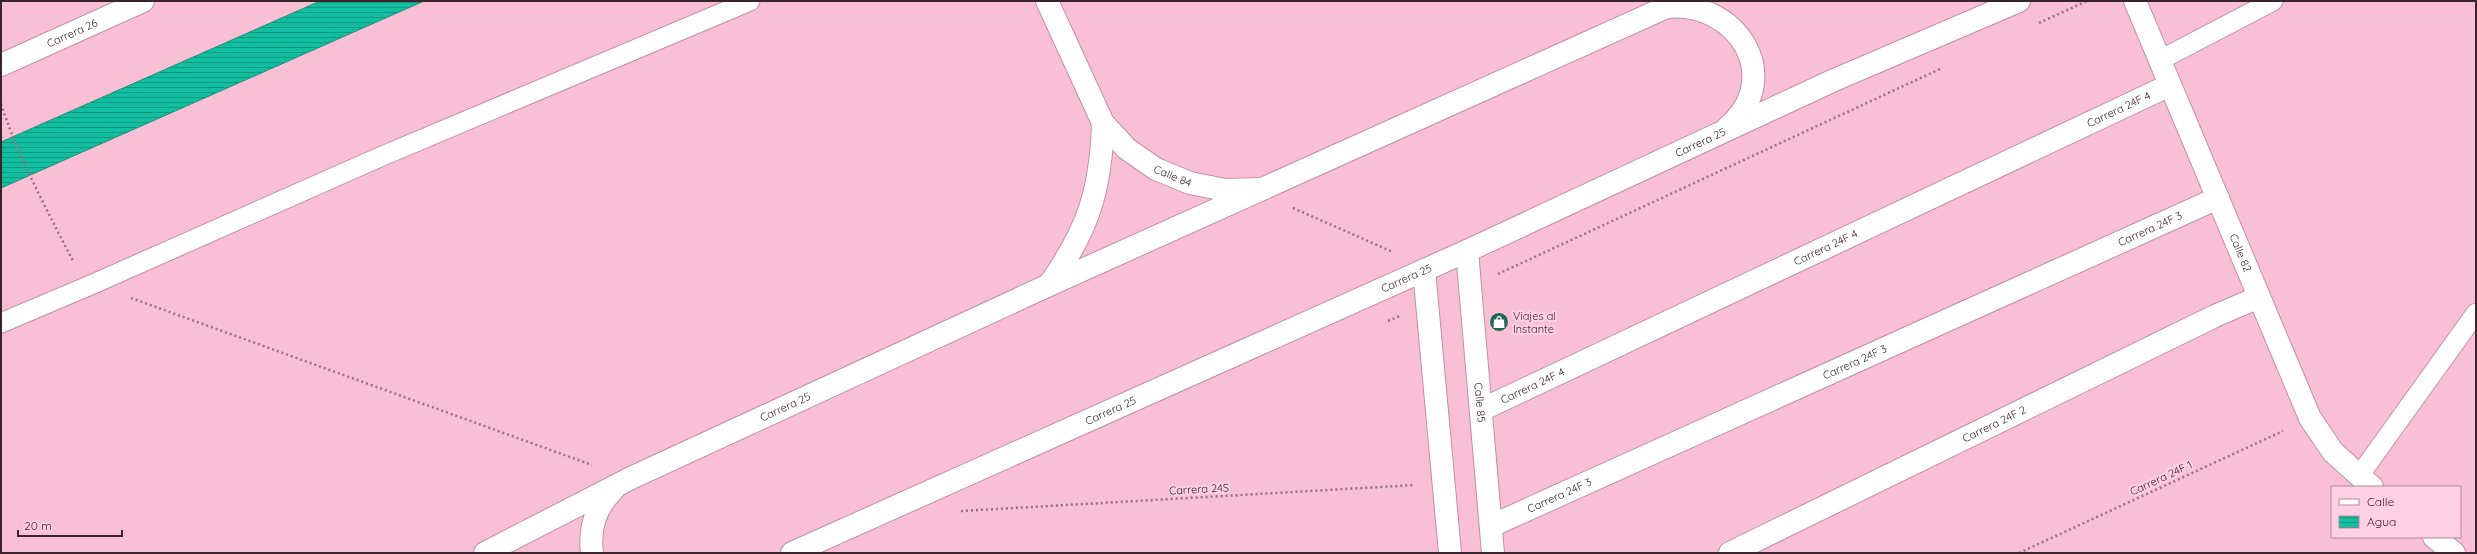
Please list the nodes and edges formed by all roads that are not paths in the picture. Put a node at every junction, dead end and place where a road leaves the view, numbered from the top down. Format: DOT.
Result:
graph roads {
  1 [pos="143,1"];
  2 [pos="750,1"];
  3 [pos="1047,1"];
  4 [pos="2019,1"];
  5 [pos="2135,1"];
  6 [pos="2273,1"];
  7 [pos="1673,4"];
  8 [pos="2160,60"];
  9 [pos="1,65"];
  10 [pos="2170,85"];
  11 [pos="1103,123"];
  12 [pos="1715,135"];
  13 [pos="1260,189"];
  14 [pos="2218,198"];
  15 [pos="1467,251"];
  16 [pos="1424,270"];
  17 [pos="1049,285"];
  18 [pos="2259,297"];
  19 [pos="2476,313"];
  20 [pos="1,323"];
  21 [pos="1481,410"];
  22 [pos="631,478"];
  23 [pos="2365,482"];
  24 [pos="1491,526"];
  25 [pos="2435,538"];
  26 [pos="820,547"];
  27 [pos="485,553"];
  28 [pos="592,553"];
  29 [pos="792,553"];
  30 [pos="1450,553"];
  31 [pos="1493,553"];
  32 [pos="1730,553"];
  33 [pos="2454,553"];
  1 -- 9 [label="street, Carrera 26"];
  2 -- 20 [label="lane"];
  3 -- 11 [label="street, Calle 84"];
  4 -- 12 [label="street, Carrera 25"];
  5 -- 8 [label="street, Calle 82"];
  6 -- 8 [label="lane"];
  7 -- 12 [label="street, Carrera 25"];
  7 -- 13 [label="street, Carrera 25"];
  8 -- 10 [label="street, Calle 82"];
  10 -- 14 [label="street, Calle 82"];
  10 -- 21 [label="street, Carrera 24F 4"];
  11 -- 13 [label="street, Calle 84"];
  11 -- 17 [label="street, Calle 84"];
  12 -- 15 [label="street, Carrera 25"];
  13 -- 17 [label="street, Carrera 25"];
  14 -- 18 [label="street, Calle 82"];
  14 -- 24 [label="street, Carrera 24F 3"];
  15 -- 16 [label="street, Carrera 25"];
  15 -- 21 [label="street, Calle 85"];
  16 -- 26 [label="street, Carrera 25"];
  16 -- 30 [label="street"];
  17 -- 22 [label="street, Carrera 25"];
  18 -- 23 [label="street, Calle 82"];
  18 -- 32 [label="street, Carrera 24F 2"];
  19 -- 23 [label="lane"];
  21 -- 24 [label="street, Calle 85"];
  22 -- 27 [label="street, Carrera 25"];
  22 -- 28 [label="street"];
  24 -- 31 [label="street, Calle 85"];
  25 -- 33 [label="street"];
  26 -- 29 [label="street, Carrera 25"];
}
